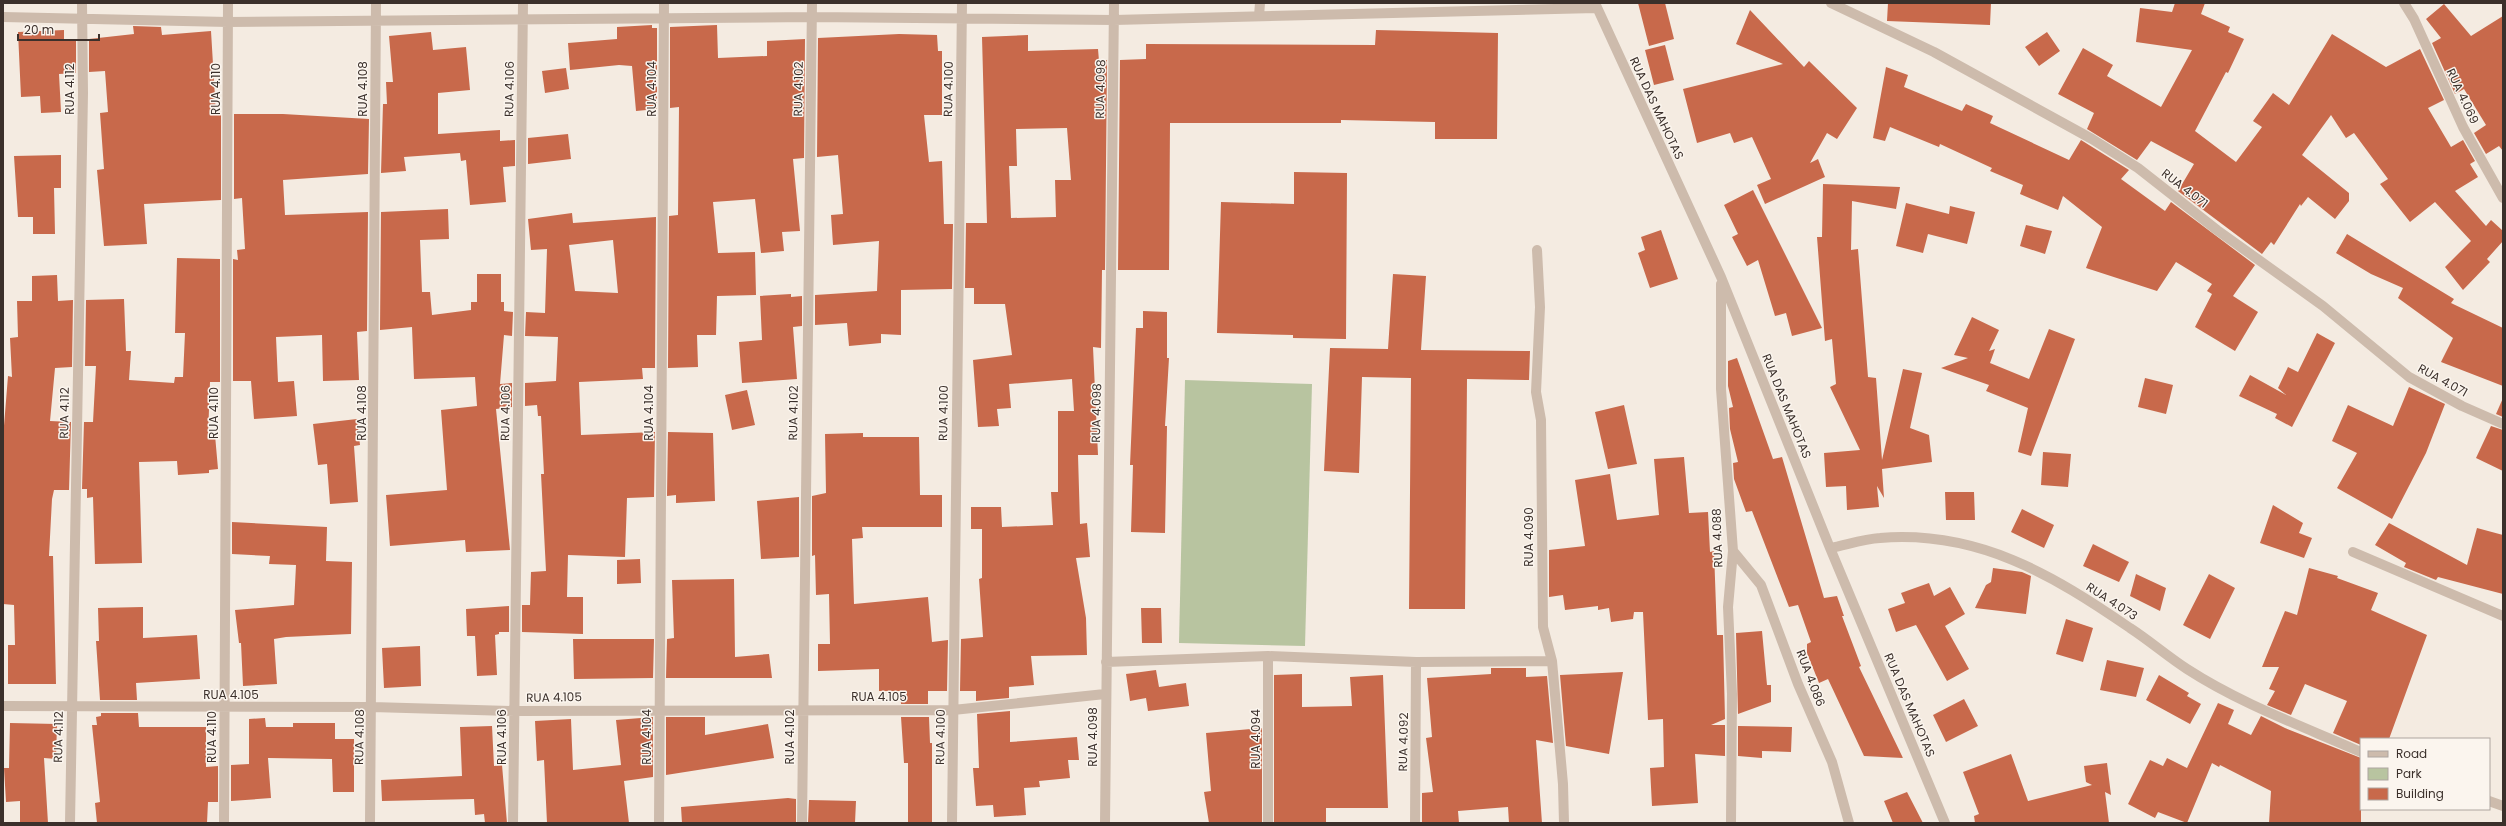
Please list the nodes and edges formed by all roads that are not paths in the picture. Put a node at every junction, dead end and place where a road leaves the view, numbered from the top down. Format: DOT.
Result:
graph roads {
  1 [pos="82,3"];
  2 [pos="228,3"];
  3 [pos="376,3"];
  4 [pos="523,3"];
  5 [pos="664,3"];
  6 [pos="812,3"];
  7 [pos="962,3"];
  8 [pos="1114,3"];
  9 [pos="1260,3"];
  10 [pos="1831,3"];
  11 [pos="2404,3"];
  12 [pos="1595,6"];
  13 [pos="1259,16"];
  14 [pos="3,17"];
  15 [pos="812,17"];
  16 [pos="664,18"];
  17 [pos="82,19"];
  18 [pos="962,20"];
  19 [pos="1114,20"];
  20 [pos="523,21"];
  21 [pos="228,22"];
  22 [pos="375,22"];
  23 [pos="2503,198"];
  24 [pos="1537,250"];
  25 [pos="1721,277"];
  26 [pos="2503,424"];
  27 [pos="1830,548"];
  28 [pos="1733,551"];
  29 [pos="2353,552"];
  30 [pos="2503,616"];
  31 [pos="1268,656"];
  32 [pos="1552,661"];
  33 [pos="1106,662"];
  34 [pos="1416,662"];
  35 [pos="1106,694"];
  36 [pos="71,705"];
  37 [pos="3,706"];
  38 [pos="224,707"];
  39 [pos="372,707"];
  40 [pos="802,708"];
  41 [pos="659,709"];
  42 [pos="953,710"];
  43 [pos="514,711"];
  44 [pos="2360,752"];
  45 [pos="2490,801"];
  46 [pos="2503,806"];
  47 [pos="70,823"];
  48 [pos="224,823"];
  49 [pos="370,823"];
  50 [pos="513,823"];
  51 [pos="659,823"];
  52 [pos="802,823"];
  53 [pos="952,823"];
  54 [pos="1105,823"];
  55 [pos="1268,823"];
  56 [pos="1415,823"];
  57 [pos="1564,823"];
  58 [pos="1731,823"];
  59 [pos="1849,823"];
  60 [pos="1945,823"];
  1 -- 17 [label="street, RUA 4.112"];
  2 -- 21 [label="street, RUA 4.110"];
  3 -- 22 [label="street, RUA 4.108"];
  4 -- 20 [label="street, RUA 4.106"];
  5 -- 16 [label="street, RUA 4.104"];
  6 -- 15 [label="street, RUA 4.102"];
  7 -- 18 [label="street, RUA 4.100"];
  8 -- 19 [label="street, RUA 4.098"];
  9 -- 13 [label="street"];
  10 -- 26 [label="street, RUA 4.071"];
  11 -- 23 [label="street, RUA 4.069"];
  12 -- 13 [label="street"];
  12 -- 25 [label="street, RUA DAS MAHOTAS"];
  13 -- 19 [label="street"];
  14 -- 17 [label="street"];
  15 -- 16 [label="street"];
  15 -- 18 [label="street"];
  15 -- 40 [label="street, RUA 4.102"];
  16 -- 20 [label="street"];
  16 -- 41 [label="street, RUA 4.104"];
  17 -- 21 [label="street"];
  17 -- 36 [label="street, RUA 4.112"];
  18 -- 19 [label="street"];
  18 -- 42 [label="street, RUA 4.100"];
  19 -- 33 [label="street, RUA 4.098"];
  20 -- 22 [label="street"];
  20 -- 43 [label="street, RUA 4.106"];
  21 -- 22 [label="street"];
  21 -- 38 [label="street, RUA 4.110"];
  22 -- 39 [label="street, RUA 4.108"];
  24 -- 32 [label="street, RUA 4.090"];
  25 -- 27 [label="street, RUA DAS MAHOTAS"];
  25 -- 28 [label="street, RUA 4.088"];
  27 -- 44 [label="street, RUA 4.073"];
  27 -- 60 [label="street, RUA DAS MAHOTAS"];
  28 -- 58 [label="street, RUA 4.088"];
  28 -- 59 [label="street, RUA 4.086"];
  29 -- 30 [label="street"];
  31 -- 33 [label="street"];
  31 -- 34 [label="street"];
  31 -- 55 [label="street, RUA 4.094"];
  32 -- 34 [label="street"];
  32 -- 57 [label="street, RUA 4.090"];
  33 -- 35 [label="street, RUA 4.098"];
  34 -- 56 [label="street, RUA 4.092"];
  35 -- 42 [label="street, RUA 4.105"];
  35 -- 54 [label="street, RUA 4.098"];
  36 -- 37 [label="street, RUA 4.105"];
  36 -- 38 [label="street, RUA 4.105"];
  36 -- 47 [label="street, RUA 4.112"];
  38 -- 39 [label="street, RUA 4.105"];
  38 -- 48 [label="street, RUA 4.110"];
  39 -- 43 [label="street, RUA 4.105"];
  39 -- 49 [label="street, RUA 4.108"];
  40 -- 41 [label="street, RUA 4.105"];
  40 -- 42 [label="street, RUA 4.105"];
  40 -- 52 [label="street, RUA 4.102"];
  41 -- 43 [label="street, RUA 4.105"];
  41 -- 51 [label="street, RUA 4.104"];
  42 -- 53 [label="street, RUA 4.100"];
  43 -- 50 [label="street, RUA 4.106"];
  45 -- 46 [label="street"];
}
